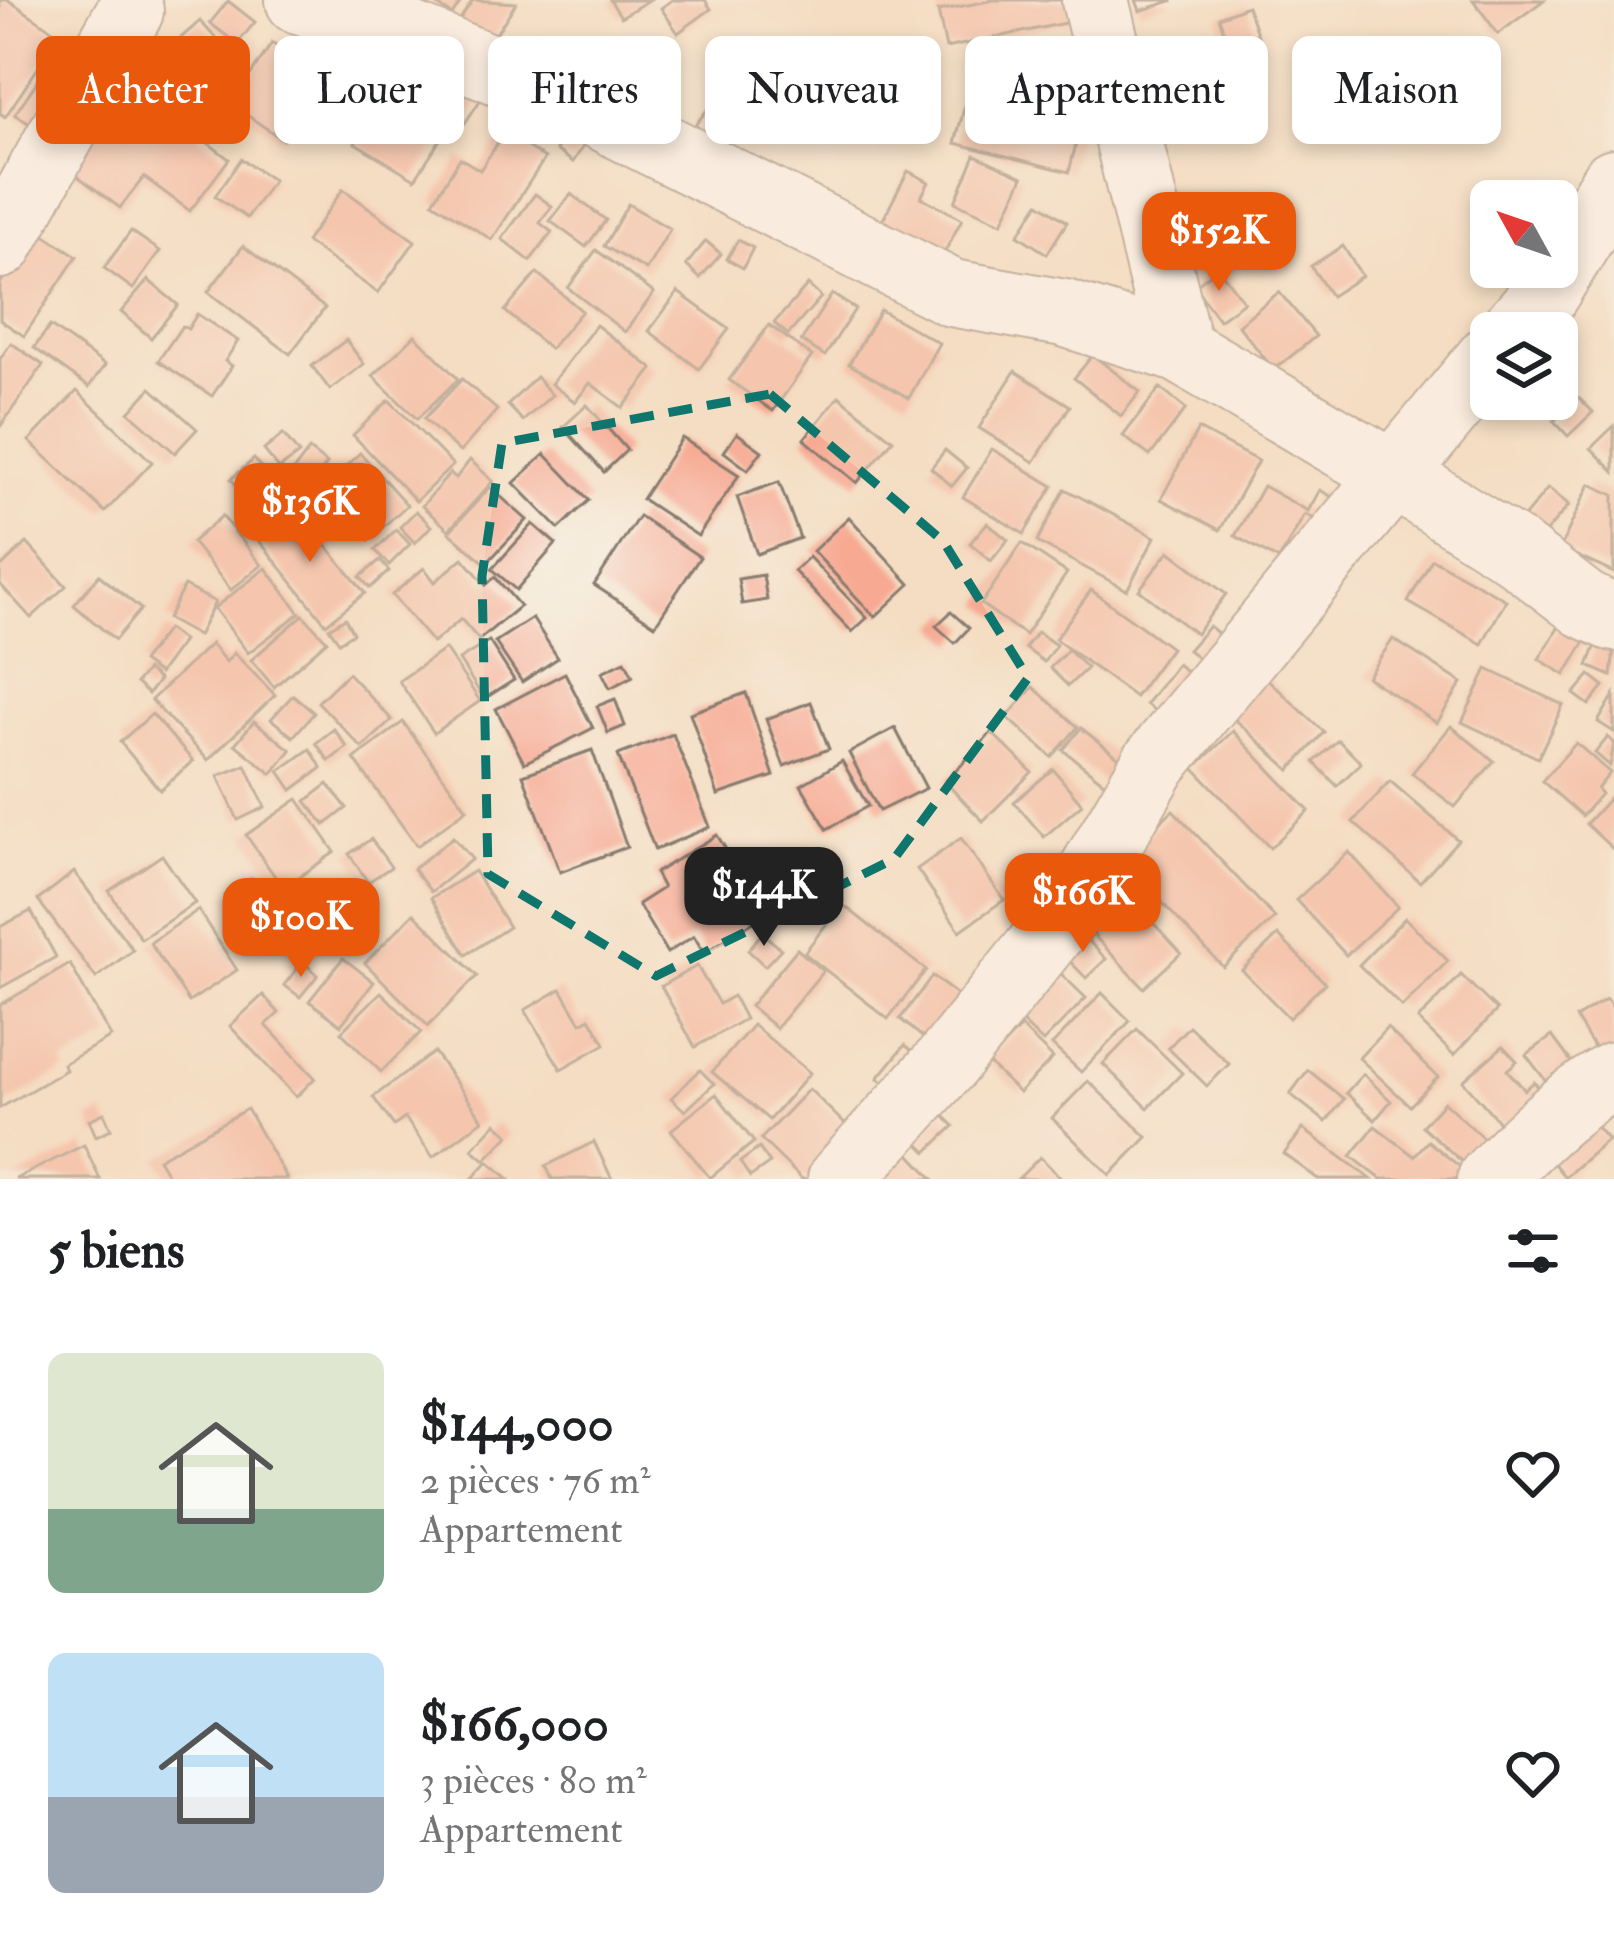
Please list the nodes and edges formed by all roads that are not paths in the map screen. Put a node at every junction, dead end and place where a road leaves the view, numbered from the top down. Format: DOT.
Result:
graph roads {
  1 [pos="299,0"];
  2 [pos="1095,0"];
  3 [pos="139,4"];
  4 [pos="1614,182"];
  5 [pos="0,244"];
  6 [pos="1529,312"];
  7 [pos="1179,350"];
  8 [pos="1470,381"];
  9 [pos="1391,473"];
  10 [pos="1614,618"];
  11 [pos="1614,1075"];
  12 [pos="842,1179"];
  13 [pos="1491,1179"];
  1 -- 7 [label="street"];
  2 -- 7 [label="street"];
  3 -- 5 [label="street"];
  4 -- 6 [label="street"];
  7 -- 9 [label="street"];
  8 -- 9 [label="street"];
  9 -- 10 [label="street"];
  9 -- 12 [label="street"];
  11 -- 13 [label="street"];
}
